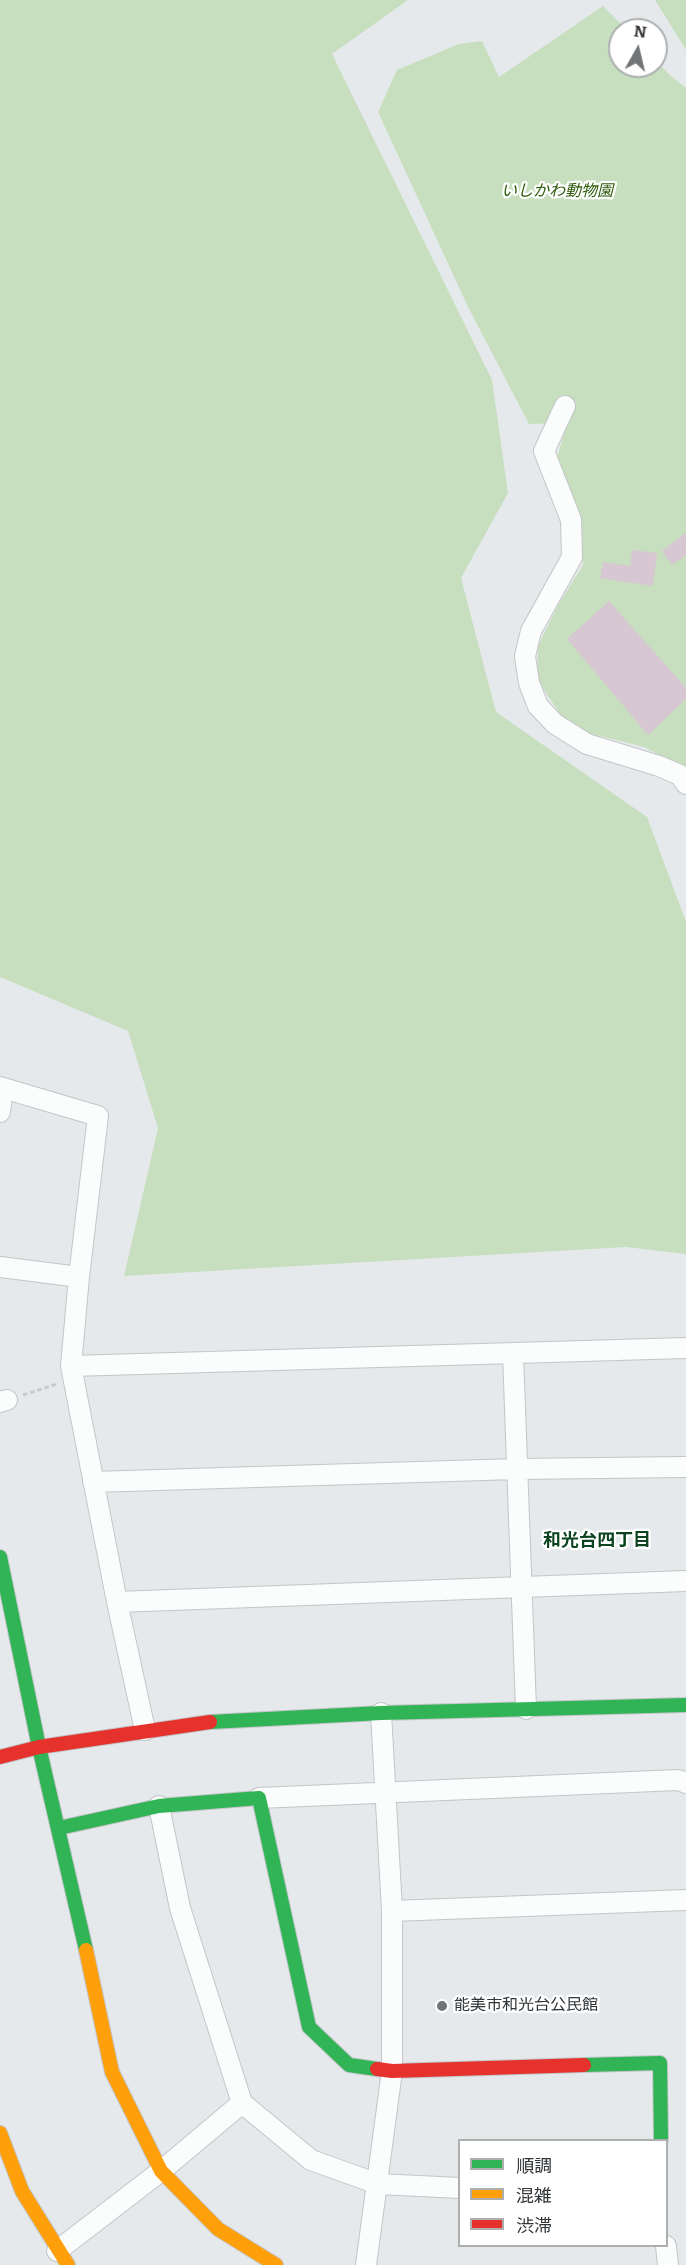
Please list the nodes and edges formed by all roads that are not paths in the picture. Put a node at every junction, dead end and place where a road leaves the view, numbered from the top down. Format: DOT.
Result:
graph roads {
  1 [pos="565,406"];
  2 [pos="686,784"];
  3 [pos="2,1087"];
  4 [pos="0,1112"];
  5 [pos="0,1267"];
  6 [pos="79,1277"];
  7 [pos="686,1348"];
  8 [pos="513,1354"];
  9 [pos="72,1372"];
  10 [pos="686,1467"];
  11 [pos="516,1469"];
  12 [pos="93,1482"];
  13 [pos="0,1557"];
  14 [pos="686,1581"];
  15 [pos="520,1586"];
  16 [pos="117,1602"];
  17 [pos="686,1706"];
  18 [pos="526,1709"];
  19 [pos="381,1713"];
  20 [pos="145,1730"];
  21 [pos="39,1747"];
  22 [pos="0,1756"];
  23 [pos="686,1783"];
  24 [pos="385,1792"];
  25 [pos="259,1798"];
  26 [pos="159,1806"];
  27 [pos="59,1828"];
  28 [pos="686,1900"];
  29 [pos="392,1911"];
  30 [pos="392,2071"];
  31 [pos="242,2103"];
  32 [pos="0,2133"];
  33 [pos="661,2139"];
  34 [pos="161,2171"];
  35 [pos="378,2184"];
  36 [pos="458,2188"];
  37 [pos="666,2247"];
  38 [pos="62,2258"];
  39 [pos="276,2265"];
  40 [pos="366,2265"];
  41 [pos="668,2265"];
  1 -- 2 [label="street"];
  3 -- 4 [label="street"];
  3 -- 6 [label="street"];
  5 -- 6 [label="street"];
  6 -- 9 [label="street"];
  7 -- 8 [label="street"];
  8 -- 9 [label="street"];
  8 -- 11 [label="street"];
  9 -- 12 [label="street"];
  10 -- 11 [label="street"];
  11 -- 12 [label="street"];
  11 -- 15 [label="street"];
  12 -- 16 [label="street"];
  13 -- 21 [label="street"];
  14 -- 15 [label="street"];
  15 -- 16 [label="street"];
  15 -- 18 [label="street"];
  16 -- 20 [label="street"];
  17 -- 18 [label="street"];
  18 -- 19 [label="street"];
  19 -- 20 [label="street"];
  19 -- 24 [label="street"];
  20 -- 21 [label="street"];
  21 -- 22 [label="street"];
  21 -- 27 [label="street"];
  23 -- 24 [label="street"];
  24 -- 25 [label="street"];
  24 -- 29 [label="street"];
  25 -- 26 [label="street"];
  25 -- 30 [label="street"];
  26 -- 27 [label="street"];
  26 -- 31 [label="street"];
  27 -- 34 [label="street"];
  28 -- 29 [label="street"];
  29 -- 30 [label="street"];
  30 -- 33 [label="street"];
  30 -- 35 [label="street"];
  31 -- 34 [label="street"];
  31 -- 35 [label="street"];
  32 -- 38 [label="street"];
  34 -- 38 [label="street"];
  34 -- 39 [label="street"];
  35 -- 36 [label="street"];
  35 -- 40 [label="street"];
  37 -- 41 [label="street"];
}
